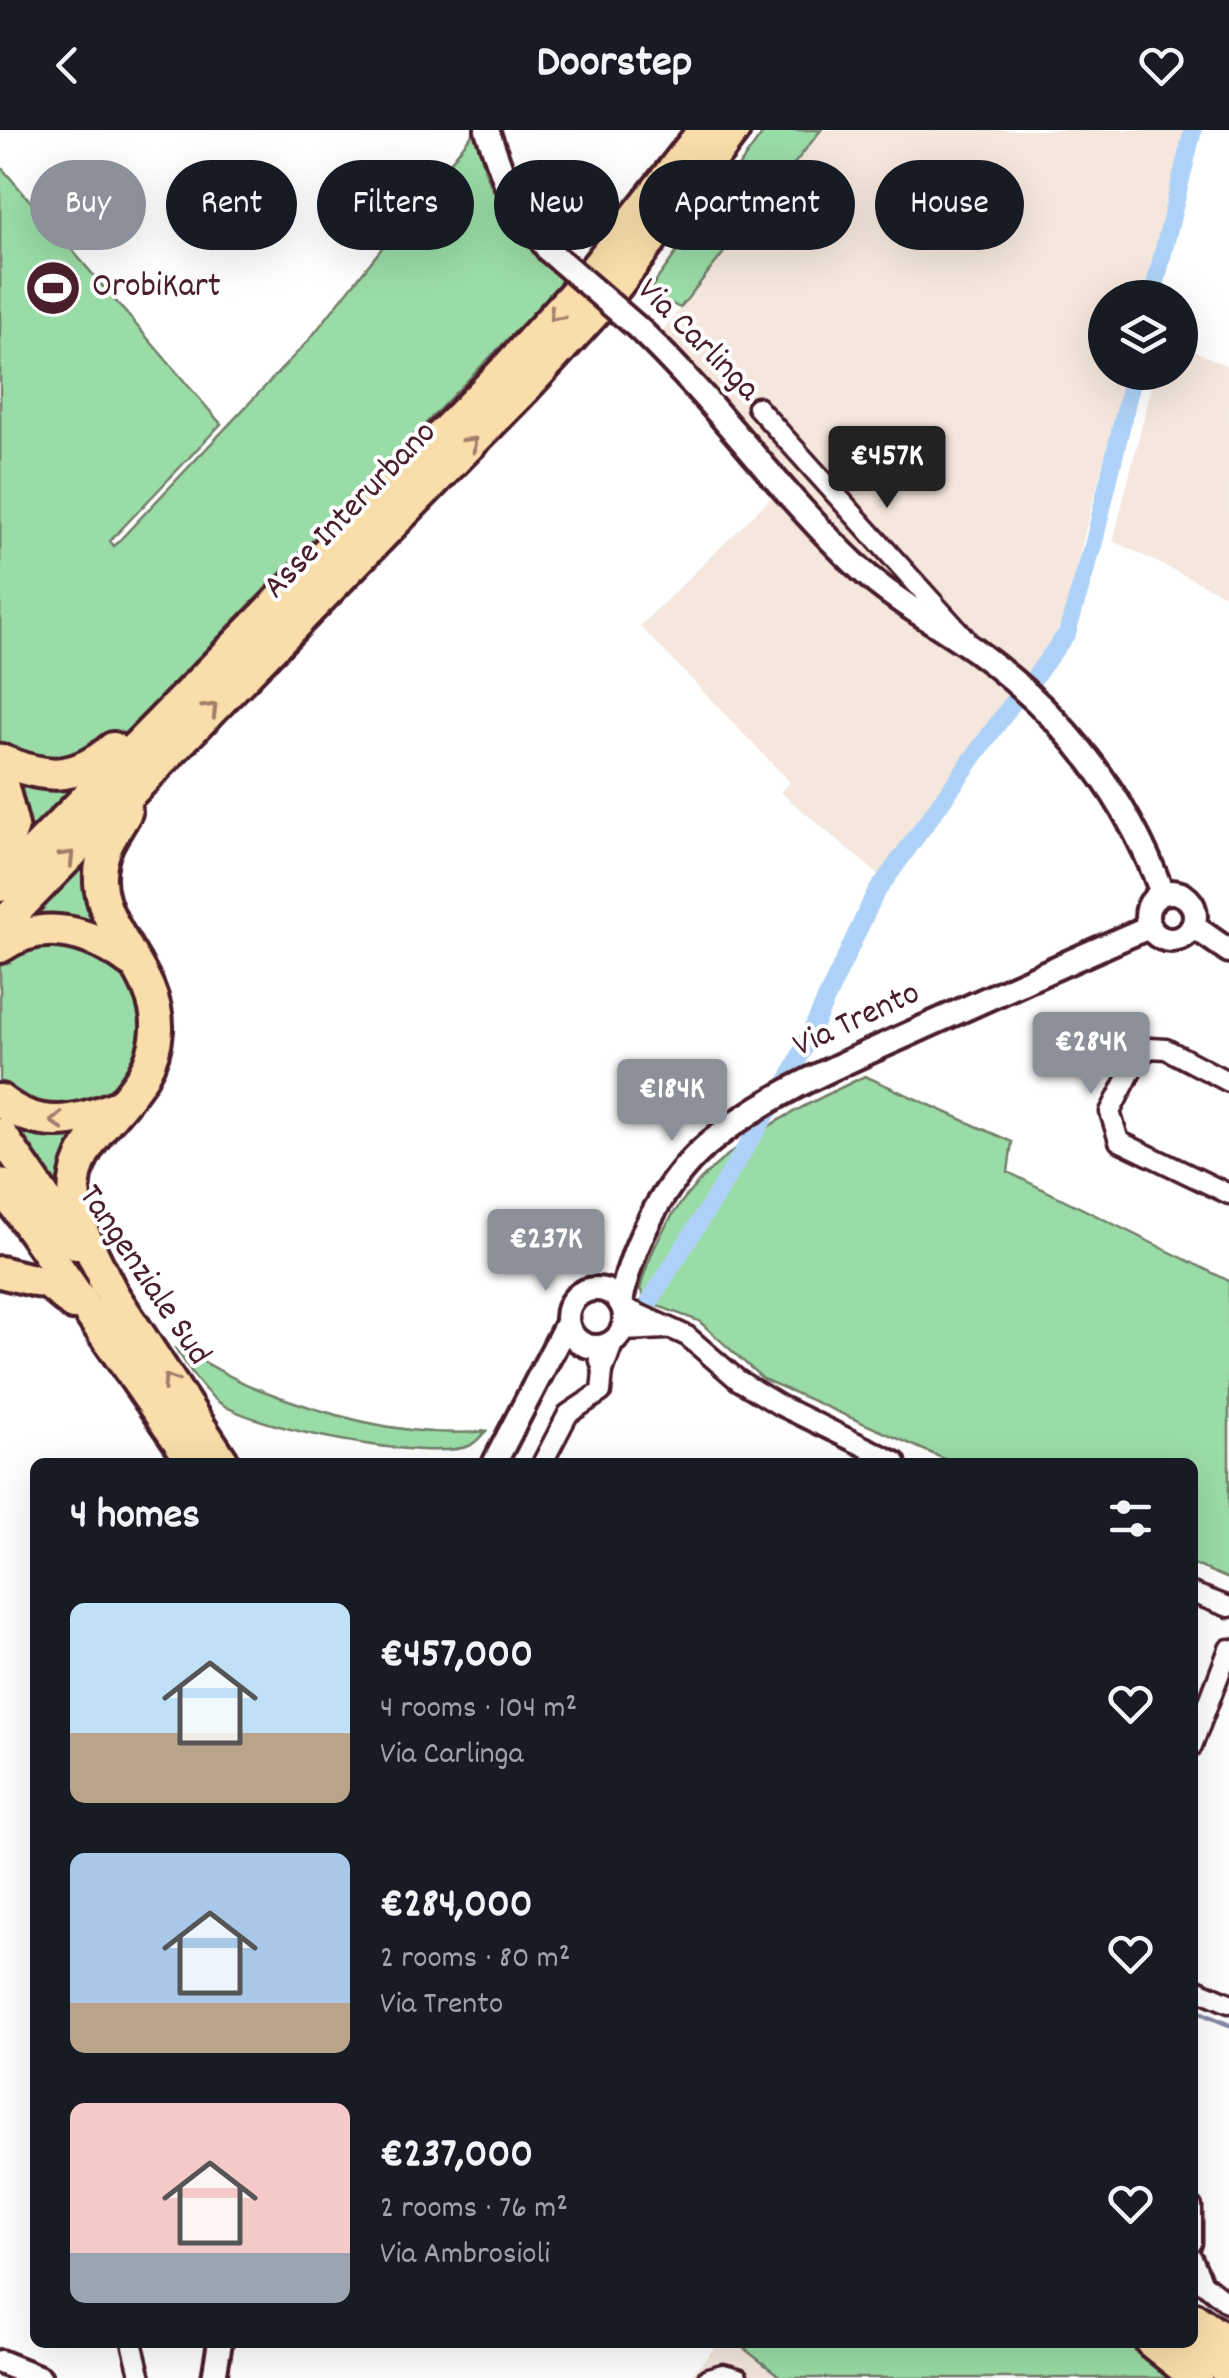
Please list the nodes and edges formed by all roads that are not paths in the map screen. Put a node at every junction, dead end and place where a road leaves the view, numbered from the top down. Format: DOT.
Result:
graph roads {
  1 [pos="487,130"];
  2 [pos="704,130"];
  3 [pos="734,130"];
  4 [pos="757,407"];
  5 [pos="975,650"];
  6 [pos="136,745"];
  7 [pos="0,760"];
  8 [pos="0,776"];
  9 [pos="143,778"];
  10 [pos="0,863"];
  11 [pos="0,886"];
  12 [pos="1162,894"];
  13 [pos="1149,926"];
  14 [pos="1193,926"];
  15 [pos="0,927"];
  16 [pos="0,947"];
  17 [pos="1229,952"];
  18 [pos="137,965"];
  19 [pos="1229,1082"];
  20 [pos="0,1100"];
  21 [pos="118,1106"];
  22 [pos="0,1133"];
  23 [pos="0,1184"];
  24 [pos="1229,1194"];
  25 [pos="641,1238"];
  26 [pos="0,1272"];
  27 [pos="596,1289"];
  28 [pos="113,1295"];
  29 [pos="622,1305"];
  30 [pos="567,1323"];
  31 [pos="98,1325"];
  32 [pos="672,1330"];
  33 [pos="605,1341"];
  34 [pos="544,1370"];
  35 [pos="190,1458"];
  36 [pos="220,1458"];
  37 [pos="497,1458"];
  38 [pos="545,1458"];
  39 [pos="888,1458"];
  40 [pos="1198,1595"];
  41 [pos="1229,1607"];
  42 [pos="1229,1649"];
  43 [pos="1198,1730"];
  44 [pos="1198,1990"];
  45 [pos="1229,2003"];
  46 [pos="1198,2277"];
  47 [pos="1229,2304"];
  48 [pos="1198,2321"];
  49 [pos="1229,2343"];
  50 [pos="133,2348"];
  51 [pos="219,2348"];
  52 [pos="1158,2348"];
  53 [pos="1197,2348"];
  54 [pos="0,2362"];
  55 [pos="1229,2371"];
  56 [pos="40,2378"];
  57 [pos="140,2378"];
  58 [pos="214,2378"];
  59 [pos="708,2378"];
  60 [pos="738,2378"];
  61 [pos="1196,2378"];
  1 -- 5 [label="street, Via Carlinga, bridge"];
  2 -- 6 [label="highway, Asse Interurbano, one-way"];
  9 -- 3 [label="highway, Asse Interurbano, one-way"];
  4 -- 5 [label="street"];
  5 -- 12 [label="street, Via Carlinga"];
  6 -- 7 [label="highway"];
  6 -- 11 [label="highway, Asse Interurbano"];
  8 -- 10 [label="highway"];
  15 -- 9 [label="highway, Asse Interurbano, one-way"];
  9 -- 18 [label="highway"];
  12 -- 13 [label="street"];
  12 -- 14 [label="street"];
  13 -- 14 [label="street"];
  13 -- 25 [label="street, Via Trento"];
  14 -- 17 [label="street"];
  16 -- 18 [label="highway"];
  18 -- 21 [label="highway"];
  19 -- 24 [label="street"];
  21 -- 20 [label="highway, one-way"];
  21 -- 28 [label="highway"];
  22 -- 28 [label="highway, Tangenziale Sud"];
  23 -- 31 [label="highway, Tangenziale Sud"];
  25 -- 27 [label="street, Via Trento"];
  25 -- 29 [label="street, Via Trento"];
  26 -- 31 [label="highway"];
  27 -- 29 [label="street"];
  27 -- 30 [label="street"];
  36 -- 28 [label="highway, Tangenziale Sud, one-way"];
  29 -- 32 [label="street"];
  29 -- 33 [label="street"];
  30 -- 33 [label="street"];
  30 -- 34 [label="street"];
  31 -- 35 [label="highway, Tangenziale Sud"];
  32 -- 33 [label="street"];
  32 -- 39 [label="street"];
  33 -- 34 [label="street"];
  33 -- 38 [label="street"];
  34 -- 37 [label="street"];
  40 -- 41 [label="street"];
  42 -- 43 [label="street"];
  44 -- 45 [label="street"];
  46 -- 47 [label="street"];
  48 -- 49 [label="highway"];
  50 -- 57 [label="street"];
  51 -- 58 [label="street"];
  52 -- 61 [label="highway"];
  53 -- 55 [label="highway"];
  54 -- 56 [label="street"];
  59 -- 60 [label="street"];
}
